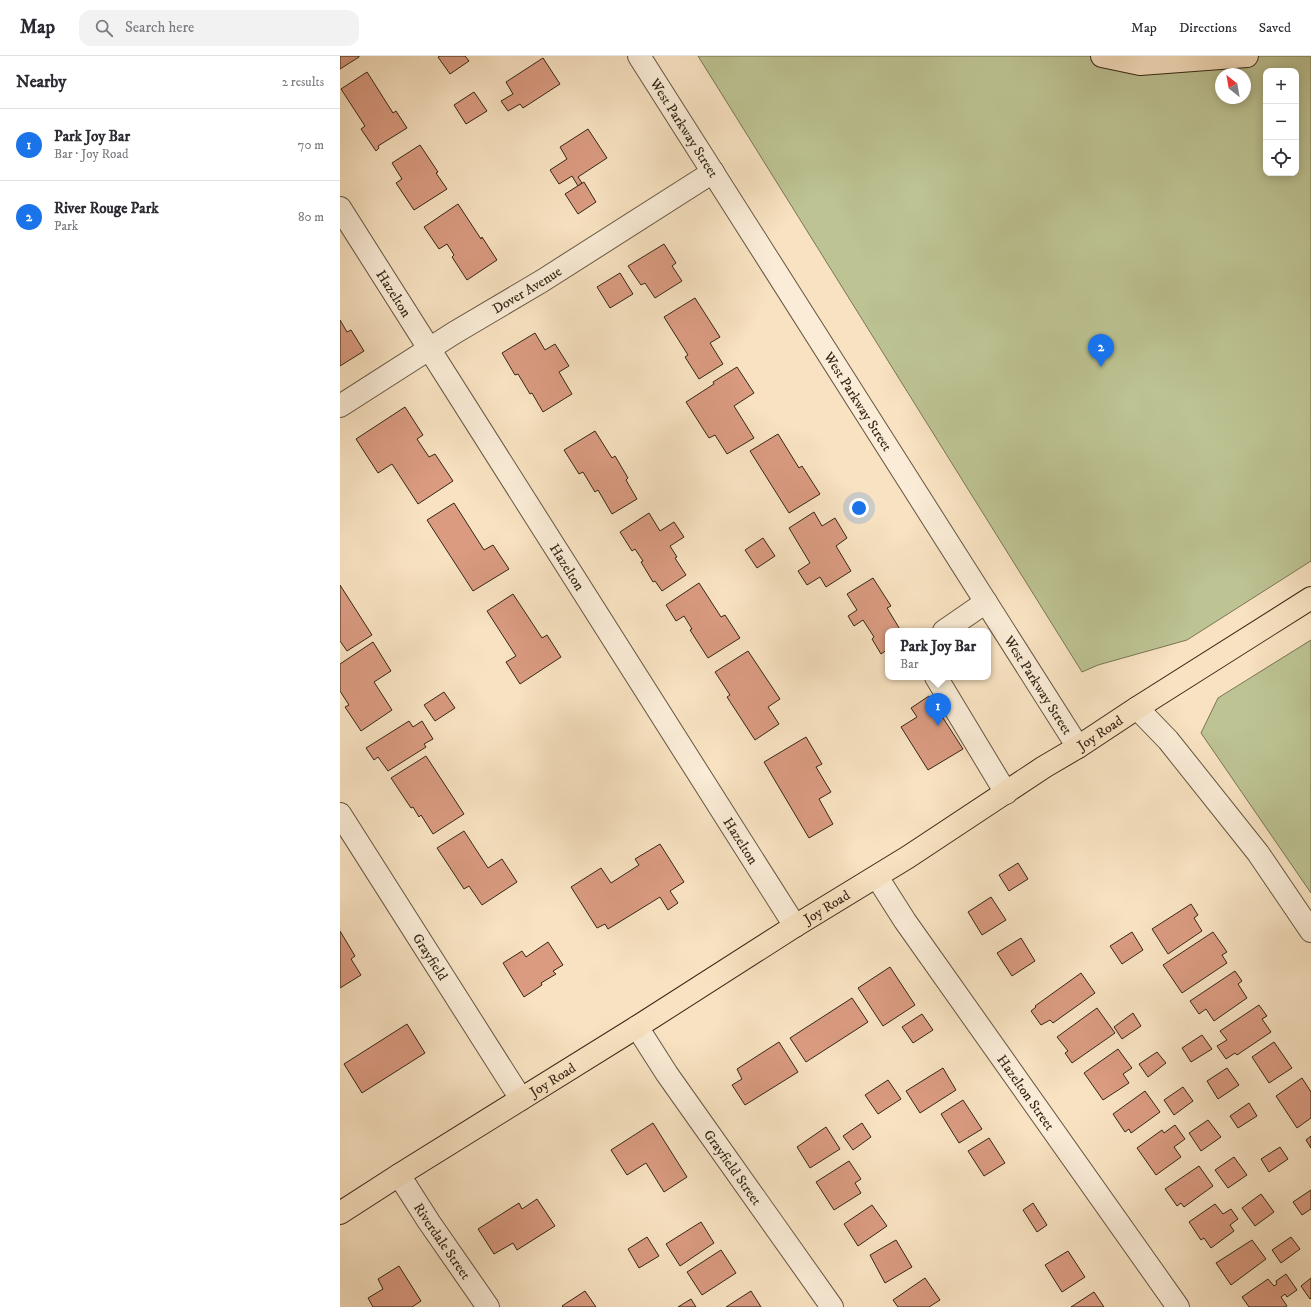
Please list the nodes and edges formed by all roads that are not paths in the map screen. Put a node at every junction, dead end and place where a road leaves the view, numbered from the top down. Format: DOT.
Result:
graph roads {
  1 [pos="639,56"];
  2 [pos="1102,56"];
  3 [pos="1247,56"];
  4 [pos="713,172"];
  5 [pos="340,208"];
  6 [pos="429,349"];
  7 [pos="340,406"];
  8 [pos="1311,598"];
  9 [pos="986,602"];
  10 [pos="948,628"];
  11 [pos="938,680"];
  12 [pos="1137,708"];
  13 [pos="1078,747"];
  14 [pos="1006,793"];
  15 [pos="340,814"];
  16 [pos="877,877"];
  17 [pos="796,926"];
  18 [pos="1311,931"];
  19 [pos="637,1027"];
  20 [pos="521,1099"];
  21 [pos="399,1174"];
  22 [pos="340,1213"];
  23 [pos="488,1307"];
  24 [pos="832,1307"];
  25 [pos="1178,1307"];
  1 -- 4 [label="street, West Parkway Street"];
  2 -- 3 [label="main road"];
  4 -- 6 [label="street, Dover Avenue"];
  4 -- 9 [label="street, West Parkway Street"];
  5 -- 6 [label="street, Hazelton"];
  6 -- 7 [label="street, Dover Avenue"];
  6 -- 17 [label="street, Hazelton"];
  8 -- 12 [label="main road, Joy Road"];
  9 -- 10 [label="street"];
  9 -- 13 [label="street, West Parkway Street"];
  11 -- 14 [label="street"];
  12 -- 13 [label="main road, Joy Road"];
  12 -- 18 [label="street"];
  13 -- 14 [label="main road, Joy Road"];
  14 -- 16 [label="main road, Joy Road"];
  15 -- 20 [label="street, Grayfield"];
  16 -- 17 [label="main road, Joy Road"];
  16 -- 25 [label="street, Hazelton Street"];
  17 -- 19 [label="main road, Joy Road"];
  19 -- 20 [label="main road, Joy Road"];
  19 -- 24 [label="street, Grayfield Street"];
  20 -- 21 [label="main road, Joy Road"];
  21 -- 22 [label="main road, Joy Road"];
  21 -- 23 [label="street, Riverdale Street"];
}
